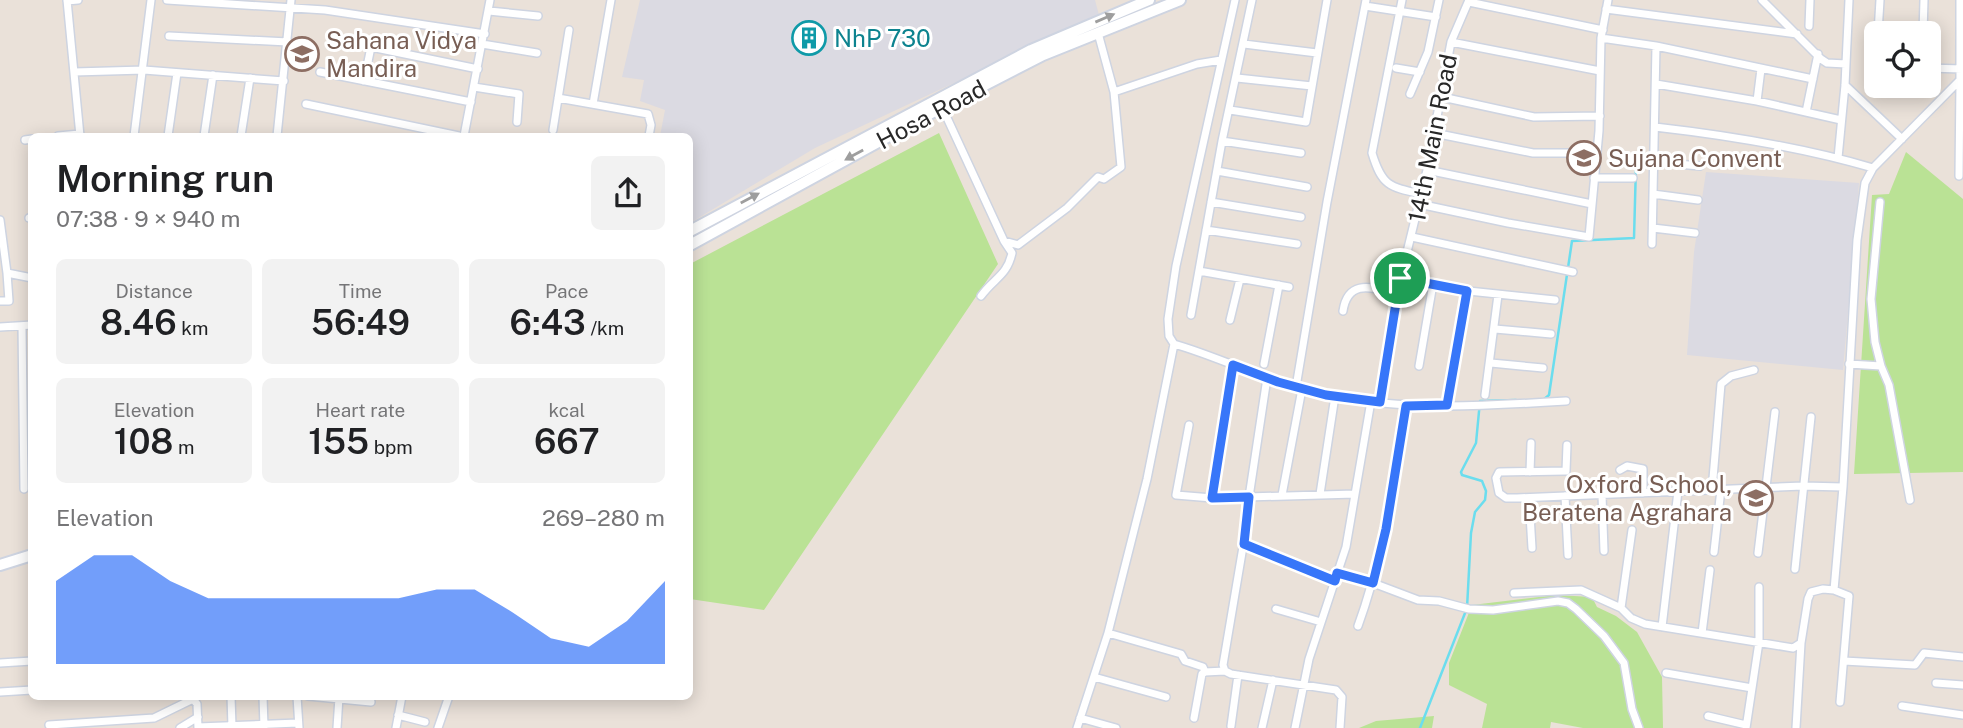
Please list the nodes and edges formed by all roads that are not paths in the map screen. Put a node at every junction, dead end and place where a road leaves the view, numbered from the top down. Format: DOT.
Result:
graph roads {
  1 [pos="67,0"];
  2 [pos="78,0"];
  3 [pos="151,0"];
  4 [pos="167,0"];
  5 [pos="327,0"];
  6 [pos="490,0"];
  7 [pos="611,0"];
  8 [pos="1149,0"];
  9 [pos="1180,0"];
  10 [pos="1235,0"];
  11 [pos="1252,0"];
  12 [pos="1327,0"];
  13 [pos="1402,0"];
  14 [pos="1439,0"];
  15 [pos="1608,0"];
  16 [pos="1762,0"];
  17 [pos="1810,0"];
  18 [pos="1849,0"];
  19 [pos="1880,0"];
  20 [pos="1924,0"];
  21 [pos="1960,0"];
  22 [pos="1469,1"];
  23 [pos="291,3"];
  24 [pos="1365,3"];
  25 [pos="1606,9"];
  26 [pos="325,10"];
  27 [pos="489,11"];
  28 [pos="1400,11"];
  29 [pos="538,16"];
  30 [pos="1436,17"];
  31 [pos="1879,21"];
  32 [pos="1923,21"];
  33 [pos="1809,26"];
  34 [pos="569,30"];
  35 [pos="1098,33"];
  36 [pos="485,34"];
  37 [pos="1602,34"];
  38 [pos="1797,34"];
  39 [pos="169,36"];
  40 [pos="288,42"];
  41 [pos="1451,42"];
  42 [pos="482,44"];
  43 [pos="1244,44"];
  44 [pos="1656,46"];
  45 [pos="537,53"];
  46 [pos="1317,53"];
  47 [pos="1818,54"];
  48 [pos="1222,60"];
  49 [pos="1846,64"];
  50 [pos="1396,68"];
  51 [pos="1941,68"];
  52 [pos="144,69"];
  53 [pos="478,69"];
  54 [pos="1761,69"];
  55 [pos="1962,69"];
  56 [pos="1600,71"];
  57 [pos="74,72"];
  58 [pos="320,72"];
  59 [pos="1419,72"];
  60 [pos="177,73"];
  61 [pos="213,75"];
  62 [pos="250,78"];
  63 [pos="1237,78"];
  64 [pos="1813,79"];
  65 [pos="1960,80"];
  66 [pos="284,81"];
  67 [pos="365,81"];
  68 [pos="1656,84"];
  69 [pos="1845,85"];
  70 [pos="1312,86"];
  71 [pos="474,87"];
  72 [pos="1114,92"];
  73 [pos="1410,94"];
  74 [pos="1442,97"];
  75 [pos="558,98"];
  76 [pos="1757,101"];
  77 [pos="471,102"];
  78 [pos="306,104"];
  79 [pos="593,104"];
  80 [pos="942,107"];
  81 [pos="1230,110"];
  82 [pos="1806,112"];
  83 [pos="1600,116"];
  84 [pos="1841,120"];
  85 [pos="517,122"];
  86 [pos="1655,127"];
  87 [pos="553,130"];
  88 [pos="80,133"];
  89 [pos="134,133"];
  90 [pos="168,133"];
  91 [pos="204,133"];
  92 [pos="241,133"];
  93 [pos="278,133"];
  94 [pos="446,133"];
  95 [pos="462,133"];
  96 [pos="650,133"];
  97 [pos="1434,134"];
  98 [pos="1902,139"];
  99 [pos="1223,141"];
  100 [pos="1301,153"];
  101 [pos="1595,153"];
  102 [pos="1838,158"];
  103 [pos="1654,162"];
  104 [pos="1700,166"];
  105 [pos="1873,168"];
  106 [pos="1427,170"];
  107 [pos="1217,171"];
  108 [pos="1959,176"];
  109 [pos="1594,178"];
  110 [pos="1633,178"];
  111 [pos="1307,187"];
  112 [pos="1422,194"];
  113 [pos="1653,194"];
  114 [pos="1698,201"];
  115 [pos="1211,202"];
  116 [pos="1880,202"];
  117 [pos="1419,204"];
  118 [pos="1592,204"];
  119 [pos="1301,217"];
  120 [pos="0,220"];
  121 [pos="1653,228"];
  122 [pos="693,229"];
  123 [pos="1206,230"];
  124 [pos="1695,233"];
  125 [pos="1412,237"];
  126 [pos="1004,241"];
  127 [pos="693,243"];
  128 [pos="1297,244"];
  129 [pos="1652,244"];
  130 [pos="1199,271"];
  131 [pos="1573,272"];
  132 [pos="7,273"];
  133 [pos="28,277"];
  134 [pos="1400,278"];
  135 [pos="1240,279"];
  136 [pos="1433,284"];
  137 [pos="1279,285"];
  138 [pos="1289,286"];
  139 [pos="1467,291"];
  140 [pos="1396,293"];
  141 [pos="1498,295"];
  142 [pos="981,296"];
  143 [pos="1555,300"];
  144 [pos="0,301"];
  145 [pos="1343,311"];
  146 [pos="1191,315"];
  147 [pos="1230,320"];
  148 [pos="28,325"];
  149 [pos="22,326"];
  150 [pos="0,327"];
  151 [pos="1494,329"];
  152 [pos="1551,334"];
  153 [pos="1174,344"];
  154 [pos="1491,363"];
  155 [pos="1264,364"];
  156 [pos="1849,364"];
  157 [pos="1233,365"];
  158 [pos="1419,366"];
  159 [pos="1881,366"];
  160 [pos="1543,368"];
  161 [pos="1754,370"];
  162 [pos="1267,378"];
  163 [pos="1299,388"];
  164 [pos="1485,395"];
  165 [pos="1335,396"];
  166 [pos="1375,401"];
  167 [pos="1566,401"];
  168 [pos="1447,405"];
  169 [pos="1406,406"];
  170 [pos="1775,412"];
  171 [pos="1811,417"];
  172 [pos="1189,425"];
  173 [pos="1531,443"];
  174 [pos="1567,445"];
  175 [pos="1620,470"];
  176 [pos="1530,472"];
  177 [pos="1803,486"];
  178 [pos="1843,486"];
  179 [pos="1767,488"];
  180 [pos="24,489"];
  181 [pos="1717,490"];
  182 [pos="1678,491"];
  183 [pos="1643,493"];
  184 [pos="1320,494"];
  185 [pos="1355,494"];
  186 [pos="1282,495"];
  187 [pos="1602,495"];
  188 [pos="1565,496"];
  189 [pos="1249,497"];
  190 [pos="1212,498"];
  191 [pos="1529,498"];
  192 [pos="1910,500"];
  193 [pos="1632,530"];
  194 [pos="1244,544"];
  195 [pos="1532,548"];
  196 [pos="1604,551"];
  197 [pos="1714,552"];
  198 [pos="1758,553"];
  199 [pos="1568,555"];
  200 [pos="28,556"];
  201 [pos="0,565"];
  202 [pos="1795,569"];
  203 [pos="1710,570"];
  204 [pos="1336,577"];
  205 [pos="1373,583"];
  206 [pos="1759,587"];
  207 [pos="1834,590"];
  208 [pos="1514,593"];
  209 [pos="1276,608"];
  210 [pos="1620,608"];
  211 [pos="1321,622"];
  212 [pos="1358,626"];
  213 [pos="1662,627"];
  214 [pos="1702,633"];
  215 [pos="1108,634"];
  216 [pos="1759,642"];
  217 [pos="1801,643"];
  218 [pos="1963,657"];
  219 [pos="28,661"];
  220 [pos="1843,661"];
  221 [pos="0,663"];
  222 [pos="1225,671"];
  223 [pos="1205,672"];
  224 [pos="1666,673"];
  225 [pos="1238,675"];
  226 [pos="1094,677"];
  227 [pos="1273,680"];
  228 [pos="1936,683"];
  229 [pos="1304,684"];
  230 [pos="1963,685"];
  231 [pos="1752,688"];
  232 [pos="28,690"];
  233 [pos="0,692"];
  234 [pos="1166,697"];
  235 [pos="191,700"];
  236 [pos="194,700"];
  237 [pos="231,700"];
  238 [pos="263,700"];
  239 [pos="297,700"];
  240 [pos="339,700"];
  241 [pos="355,700"];
  242 [pos="401,700"];
  243 [pos="448,700"];
  244 [pos="371,702"];
  245 [pos="1840,702"];
  246 [pos="1902,706"];
  247 [pos="398,715"];
  248 [pos="1963,715"];
  249 [pos="1708,716"];
  250 [pos="198,717"];
  251 [pos="1080,718"];
  252 [pos="1194,718"];
  253 [pos="425,722"];
  254 [pos="49,725"];
  255 [pos="299,725"];
  256 [pos="65,726"];
  257 [pos="264,726"];
  258 [pos="1231,726"];
  259 [pos="232,727"];
  260 [pos="1746,727"];
  261 [pos="180,728"];
  262 [pos="198,728"];
  263 [pos="337,728"];
  264 [pos="396,728"];
  265 [pos="438,728"];
  266 [pos="1077,728"];
  267 [pos="1115,728"];
  268 [pos="1262,728"];
  269 [pos="1295,728"];
  270 [pos="1340,728"];
  271 [pos="1639,728"];
  272 [pos="1796,728"];
  1 -- 2 [label="street"];
  1 -- 57 [label="street"];
  3 -- 52 [label="street"];
  4 -- 23 [label="street"];
  5 -- 26 [label="street"];
  6 -- 27 [label="street"];
  7 -- 79 [label="street"];
  122 -- 8 [label="main road, Hosa Road, one-way"];
  9 -- 35 [label="main road, Hosa Road"];
  10 -- 48 [label="street"];
  11 -- 43 [label="street"];
  12 -- 46 [label="street"];
  13 -- 28 [label="street"];
  14 -- 30 [label="street"];
  15 -- 25 [label="street"];
  16 -- 38 [label="street"];
  17 -- 33 [label="street"];
  18 -- 49 [label="street"];
  19 -- 31 [label="street"];
  20 -- 32 [label="street"];
  21 -- 55 [label="street"];
  22 -- 37 [label="street"];
  22 -- 41 [label="street, 14th Main Road"];
  23 -- 26 [label="street"];
  23 -- 40 [label="street"];
  24 -- 28 [label="street"];
  24 -- 163 [label="street"];
  25 -- 37 [label="street"];
  25 -- 38 [label="street"];
  26 -- 36 [label="street"];
  27 -- 29 [label="street"];
  27 -- 36 [label="street"];
  28 -- 30 [label="street"];
  28 -- 112 [label="street"];
  30 -- 59 [label="street"];
  34 -- 75 [label="street"];
  35 -- 72 [label="street"];
  35 -- 80 [label="main road, Hosa Road"];
  36 -- 42 [label="street"];
  37 -- 44 [label="street"];
  37 -- 56 [label="street"];
  38 -- 47 [label="street"];
  39 -- 40 [label="street"];
  40 -- 66 [label="street"];
  41 -- 56 [label="street"];
  41 -- 74 [label="street, 14th Main Road"];
  42 -- 45 [label="street"];
  42 -- 53 [label="street"];
  43 -- 46 [label="street"];
  43 -- 63 [label="street"];
  44 -- 54 [label="street"];
  44 -- 68 [label="street"];
  46 -- 70 [label="street"];
  47 -- 49 [label="street"];
  47 -- 64 [label="street"];
  48 -- 72 [label="street"];
  48 -- 153 [label="street"];
  49 -- 69 [label="street"];
  50 -- 59 [label="street"];
  51 -- 55 [label="street"];
  52 -- 57 [label="street"];
  52 -- 60 [label="street"];
  52 -- 89 [label="street"];
  53 -- 67 [label="street"];
  53 -- 71 [label="street"];
  54 -- 64 [label="street"];
  54 -- 76 [label="street"];
  55 -- 65 [label="street"];
  56 -- 83 [label="street"];
  57 -- 88 [label="street"];
  58 -- 67 [label="street"];
  59 -- 73 [label="street"];
  60 -- 61 [label="street"];
  60 -- 90 [label="street"];
  61 -- 62 [label="street"];
  61 -- 91 [label="street"];
  62 -- 66 [label="street"];
  62 -- 92 [label="street"];
  63 -- 70 [label="street"];
  63 -- 81 [label="street"];
  64 -- 82 [label="street"];
  65 -- 98 [label="street"];
  65 -- 108 [label="street"];
  66 -- 93 [label="street"];
  67 -- 77 [label="street"];
  68 -- 76 [label="street"];
  68 -- 86 [label="street"];
  69 -- 84 [label="street"];
  69 -- 98 [label="street"];
  70 -- 81 [label="street"];
  71 -- 77 [label="street"];
  71 -- 85 [label="street"];
  72 -- 126 [label="street"];
  74 -- 83 [label="street"];
  74 -- 97 [label="street, 14th Main Road"];
  75 -- 79 [label="street"];
  75 -- 87 [label="street"];
  76 -- 82 [label="street"];
  77 -- 95 [label="street"];
  78 -- 94 [label="street"];
  79 -- 96 [label="street"];
  80 -- 126 [label="street"];
  80 -- 127 [label="main road, Hosa Road, one-way"];
  81 -- 99 [label="street"];
  82 -- 84 [label="street"];
  83 -- 101 [label="street"];
  84 -- 102 [label="street"];
  86 -- 102 [label="street"];
  86 -- 103 [label="street"];
  97 -- 101 [label="street"];
  97 -- 106 [label="street, 14th Main Road"];
  98 -- 105 [label="street"];
  99 -- 100 [label="street"];
  99 -- 107 [label="street"];
  101 -- 109 [label="street"];
  102 -- 105 [label="street"];
  103 -- 104 [label="street"];
  103 -- 113 [label="street"];
  105 -- 156 [label="street"];
  106 -- 112 [label="street, 14th Main Road"];
  106 -- 118 [label="street"];
  107 -- 111 [label="street"];
  107 -- 115 [label="street"];
  109 -- 110 [label="street"];
  109 -- 118 [label="street"];
  112 -- 117 [label="street, 14th Main Road"];
  113 -- 114 [label="street"];
  113 -- 121 [label="street"];
  115 -- 119 [label="street"];
  115 -- 123 [label="street"];
  116 -- 159 [label="street"];
  117 -- 118 [label="street"];
  117 -- 125 [label="street, 14th Main Road"];
  120 -- 132 [label="street"];
  121 -- 124 [label="street"];
  121 -- 129 [label="street"];
  123 -- 128 [label="street"];
  123 -- 130 [label="street"];
  125 -- 131 [label="street"];
  125 -- 134 [label="street, 14th Main Road"];
  126 -- 142 [label="street"];
  130 -- 135 [label="street"];
  130 -- 146 [label="street"];
  132 -- 133 [label="street"];
  132 -- 144 [label="street"];
  134 -- 136 [label="street"];
  134 -- 140 [label="street, 14th Main Road"];
  135 -- 137 [label="street"];
  135 -- 147 [label="street"];
  136 -- 139 [label="street"];
  136 -- 158 [label="street"];
  137 -- 138 [label="street"];
  137 -- 155 [label="street"];
  139 -- 141 [label="street"];
  139 -- 168 [label="street"];
  140 -- 145 [label="street"];
  140 -- 166 [label="street, 14th Main Road"];
  141 -- 143 [label="street"];
  141 -- 151 [label="street"];
  148 -- 149 [label="street"];
  149 -- 150 [label="street"];
  149 -- 180 [label="street"];
  151 -- 152 [label="street"];
  151 -- 154 [label="street"];
  153 -- 157 [label="street"];
  153 -- 215 [label="street"];
  154 -- 160 [label="street"];
  154 -- 164 [label="street"];
  156 -- 159 [label="street"];
  156 -- 178 [label="street"];
  157 -- 162 [label="street"];
  157 -- 190 [label="street"];
  159 -- 192 [label="street"];
  161 -- 181 [label="street"];
  162 -- 163 [label="street"];
  162 -- 189 [label="street"];
  163 -- 165 [label="street"];
  163 -- 186 [label="street"];
  165 -- 166 [label="street"];
  165 -- 184 [label="street"];
  166 -- 169 [label="street"];
  166 -- 185 [label="street, 14th Main Road"];
  167 -- 168 [label="street"];
  168 -- 169 [label="street"];
  169 -- 205 [label="street"];
  170 -- 179 [label="street"];
  171 -- 177 [label="street"];
  172 -- 190 [label="street"];
  173 -- 176 [label="street"];
  174 -- 176 [label="street"];
  175 -- 183 [label="street"];
  176 -- 191 [label="street"];
  177 -- 178 [label="street"];
  177 -- 179 [label="street"];
  177 -- 202 [label="street"];
  178 -- 207 [label="street"];
  179 -- 181 [label="street"];
  179 -- 198 [label="street"];
  181 -- 182 [label="street"];
  181 -- 197 [label="street"];
  182 -- 183 [label="street"];
  182 -- 213 [label="street"];
  183 -- 187 [label="street"];
  184 -- 185 [label="street"];
  184 -- 186 [label="street"];
  185 -- 204 [label="street, 14th Main Road"];
  186 -- 189 [label="street"];
  187 -- 188 [label="street"];
  187 -- 196 [label="street"];
  188 -- 191 [label="street"];
  188 -- 199 [label="street"];
  189 -- 190 [label="street"];
  189 -- 194 [label="street"];
  191 -- 195 [label="street"];
  193 -- 210 [label="street"];
  194 -- 204 [label="street"];
  194 -- 222 [label="street"];
  200 -- 201 [label="main road"];
  203 -- 214 [label="street"];
  204 -- 205 [label="street"];
  204 -- 211 [label="street, 14th Main Road"];
  205 -- 212 [label="street"];
  205 -- 271 [label="street"];
  206 -- 216 [label="street"];
  207 -- 217 [label="street"];
  207 -- 220 [label="street"];
  208 -- 210 [label="street"];
  209 -- 211 [label="street"];
  210 -- 213 [label="street"];
  211 -- 229 [label="street, 14th Main Road"];
  213 -- 214 [label="street"];
  214 -- 216 [label="street"];
  215 -- 223 [label="street"];
  215 -- 226 [label="street"];
  216 -- 217 [label="street"];
  216 -- 231 [label="street"];
  217 -- 272 [label="street"];
  218 -- 220 [label="street"];
  219 -- 221 [label="street"];
  220 -- 245 [label="street"];
  222 -- 223 [label="street"];
  222 -- 225 [label="street"];
  223 -- 252 [label="street"];
  224 -- 231 [label="street"];
  225 -- 227 [label="street"];
  225 -- 258 [label="street"];
  226 -- 234 [label="street"];
  226 -- 251 [label="street"];
  227 -- 229 [label="street"];
  227 -- 268 [label="street"];
  228 -- 230 [label="street"];
  229 -- 269 [label="street, 14th Main Road"];
  229 -- 270 [label="street"];
  231 -- 260 [label="street"];
  232 -- 233 [label="street"];
  235 -- 256 [label="street"];
  236 -- 250 [label="street"];
  237 -- 259 [label="street"];
  238 -- 257 [label="street"];
  239 -- 255 [label="street"];
  240 -- 263 [label="street"];
  241 -- 244 [label="street"];
  242 -- 247 [label="street"];
  243 -- 265 [label="street"];
  246 -- 248 [label="street"];
  247 -- 253 [label="street"];
  247 -- 264 [label="street"];
  249 -- 260 [label="street"];
  250 -- 261 [label="street"];
  250 -- 262 [label="street"];
  251 -- 266 [label="street"];
  251 -- 267 [label="street"];
  254 -- 256 [label="street"];
  255 -- 257 [label="street"];
  257 -- 259 [label="street"];
  259 -- 262 [label="street"];
}
